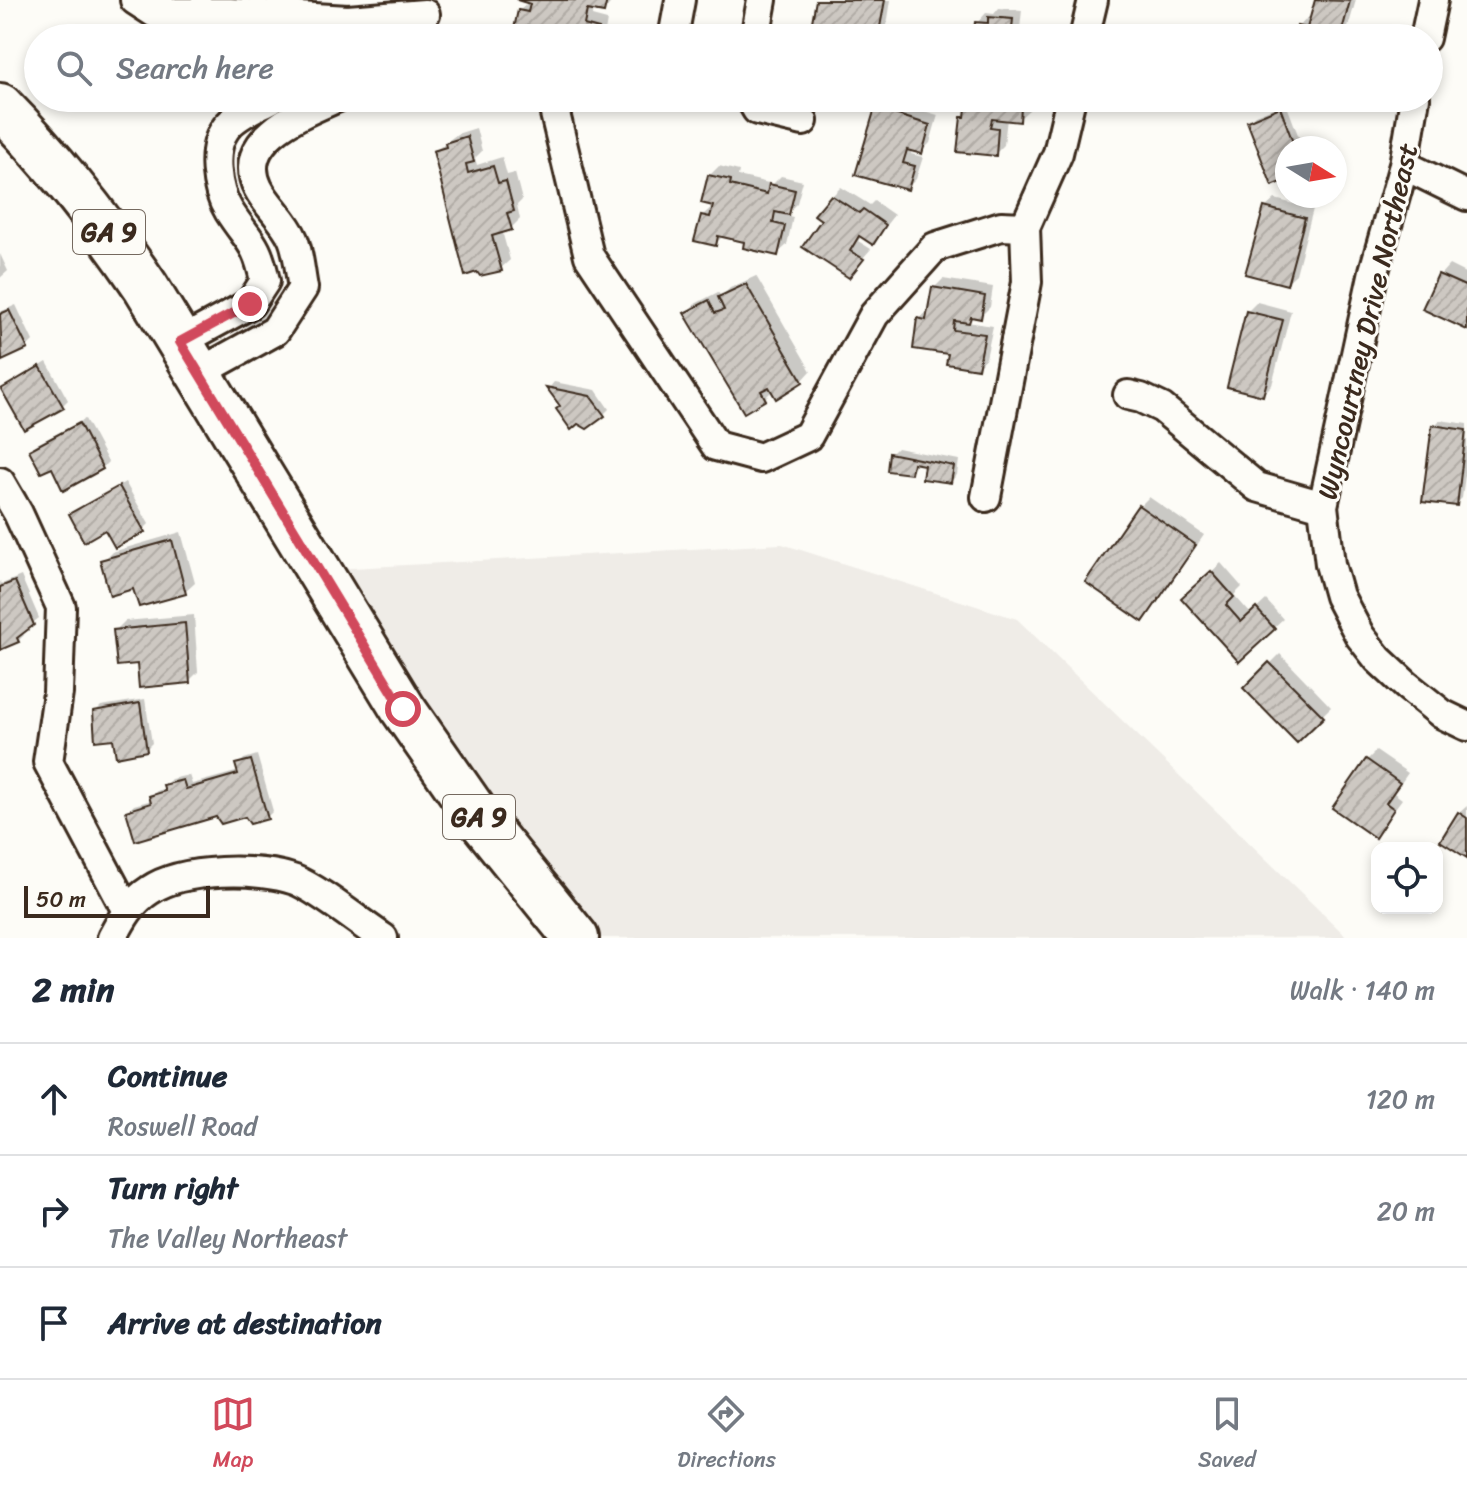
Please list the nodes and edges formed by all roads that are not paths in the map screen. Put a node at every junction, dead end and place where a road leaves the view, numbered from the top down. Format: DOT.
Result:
graph roads {
  1 [pos="135,0"];
  2 [pos="680,0"];
  3 [pos="762,0"];
  4 [pos="1093,0"];
  5 [pos="1433,0"];
  6 [pos="425,17"];
  7 [pos="676,24"];
  8 [pos="758,24"];
  9 [pos="1087,24"];
  10 [pos="1428,24"];
  11 [pos="0,106"];
  12 [pos="246,112"];
  13 [pos="303,112"];
  14 [pos="557,112"];
  15 [pos="765,112"];
  16 [pos="1068,112"];
  17 [pos="1413,112"];
  18 [pos="803,121"];
  19 [pos="1404,165"];
  20 [pos="1467,196"];
  21 [pos="1025,227"];
  22 [pos="188,358"];
  23 [pos="1128,395"];
  24 [pos="0,482"];
  25 [pos="986,497"];
  26 [pos="1323,506"];
  27 [pos="9,519"];
  28 [pos="1467,726"];
  29 [pos="127,911"];
  30 [pos="559,932"];
  31 [pos="112,938"];
  32 [pos="383,938"];
  1 -- 6 [label="street"];
  2 -- 7 [label="street"];
  3 -- 8 [label="street"];
  4 -- 9 [label="street"];
  5 -- 10 [label="street"];
  11 -- 22 [label="main road, GA 9"];
  12 -- 22 [label="street"];
  13 -- 22 [label="street"];
  14 -- 21 [label="street"];
  15 -- 18 [label="street"];
  16 -- 21 [label="street"];
  17 -- 19 [label="street, Wyncourtney Drive Northeast"];
  19 -- 20 [label="street"];
  19 -- 26 [label="street, Wyncourtney Drive Northeast"];
  21 -- 25 [label="street"];
  22 -- 30 [label="main road, GA 9"];
  23 -- 26 [label="street"];
  24 -- 27 [label="street"];
  26 -- 28 [label="street, Wyncourtney Drive Northeast"];
  27 -- 29 [label="street"];
  29 -- 31 [label="street"];
  29 -- 32 [label="street"];
}
